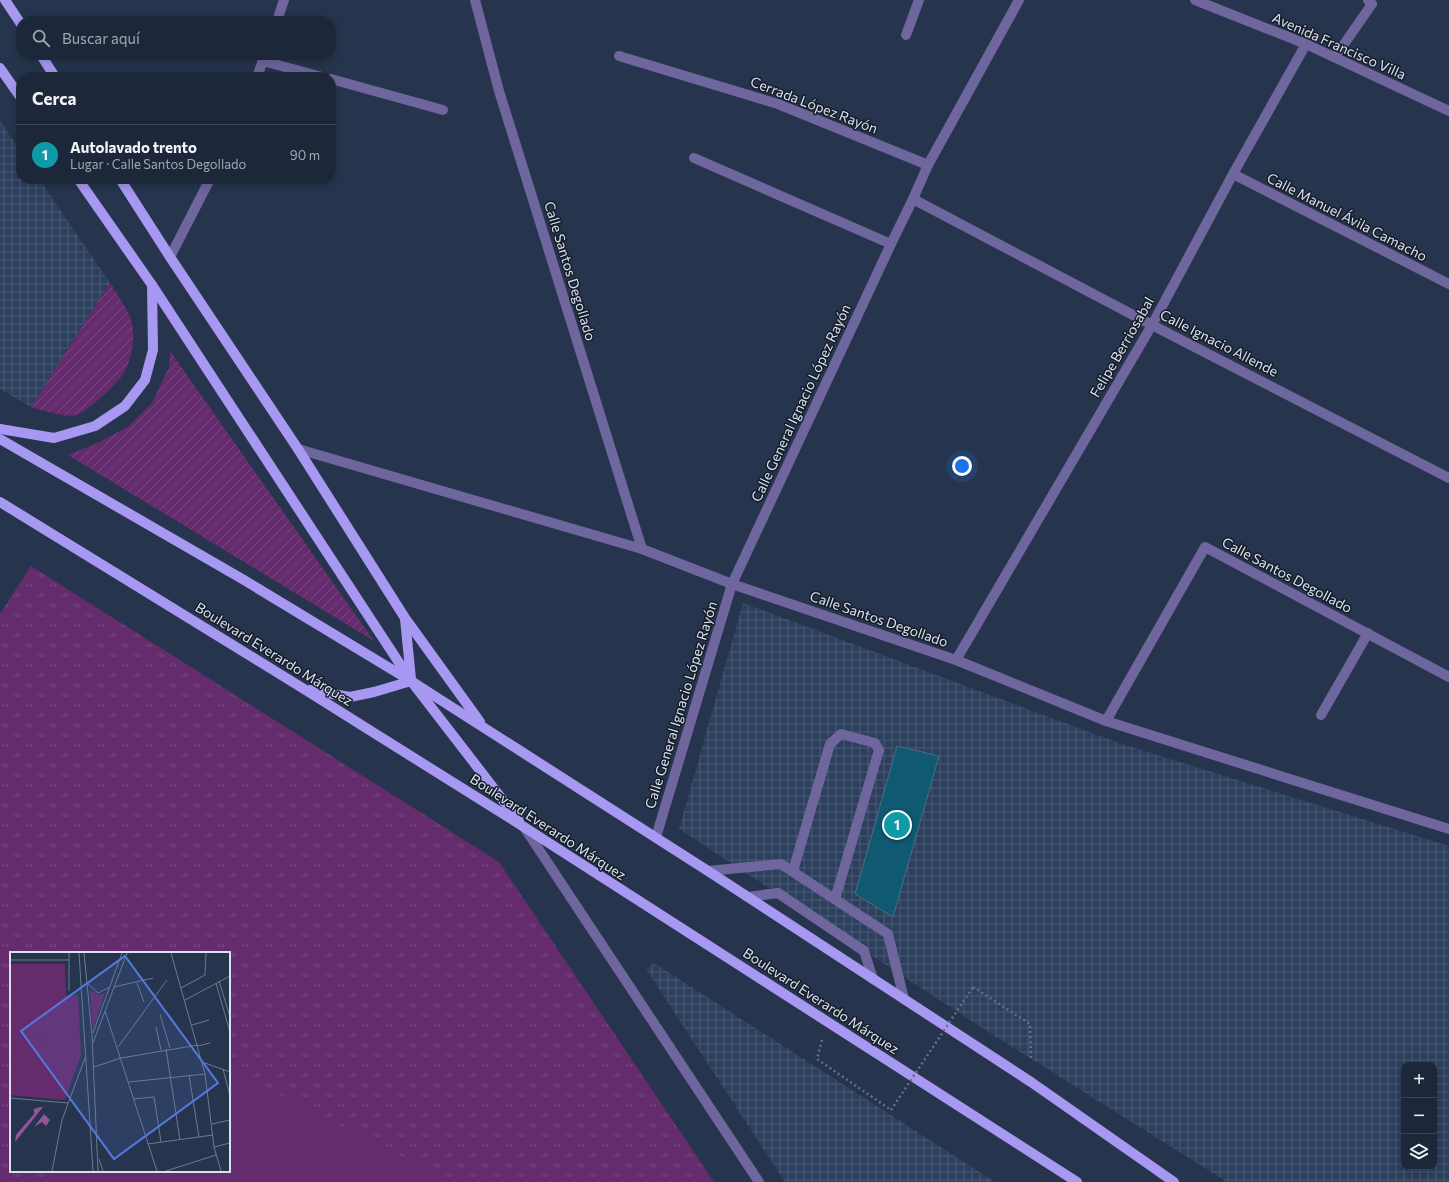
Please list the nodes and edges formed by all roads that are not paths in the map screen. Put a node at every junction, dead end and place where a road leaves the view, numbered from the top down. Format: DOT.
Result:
graph roads {
  1 [pos="6,0"];
  2 [pos="284,0"];
  3 [pos="475,0"];
  4 [pos="919,0"];
  5 [pos="1019,0"];
  6 [pos="1368,0"];
  7 [pos="1202,1"];
  8 [pos="16,16"];
  9 [pos="279,16"];
  10 [pos="906,36"];
  11 [pos="1306,44"];
  12 [pos="619,56"];
  13 [pos="1335,57"];
  14 [pos="44,60"];
  15 [pos="263,60"];
  16 [pos="270,60"];
  17 [pos="0,68"];
  18 [pos="52,72"];
  19 [pos="259,72"];
  20 [pos="307,72"];
  21 [pos="336,80"];
  22 [pos="16,91"];
  23 [pos="443,110"];
  24 [pos="1449,111"];
  25 [pos="694,158"];
  26 [pos="928,165"];
  27 [pos="1233,174"];
  28 [pos="81,184"];
  29 [pos="123,184"];
  30 [pos="207,184"];
  31 [pos="913,199"];
  32 [pos="891,244"];
  33 [pos="170,257"];
  34 [pos="1449,284"];
  35 [pos="152,285"];
  36 [pos="1152,325"];
  37 [pos="0,429"];
  38 [pos="0,439"];
  39 [pos="298,449"];
  40 [pos="1449,478"];
  41 [pos="0,502"];
  42 [pos="642,549"];
  43 [pos="732,584"];
  44 [pos="405,618"];
  45 [pos="1368,634"];
  46 [pos="956,660"];
  47 [pos="1449,677"];
  48 [pos="411,681"];
  49 [pos="304,689"];
  50 [pos="1321,715"];
  51 [pos="1106,721"];
  52 [pos="483,727"];
  53 [pos="524,828"];
  54 [pos="1449,829"];
  55 [pos="656,837"];
  56 [pos="708,871"];
  57 [pos="793,871"];
  58 [pos="748,897"];
  59 [pos="835,899"];
  60 [pos="873,978"];
  61 [pos="904,1000"];
  62 [pos="759,1182"];
  63 [pos="1077,1182"];
  64 [pos="1174,1182"];
  1 -- 8 [label="main road"];
  2 -- 9 [label="street"];
  3 -- 42 [label="street, Calle Santos Degollado"];
  4 -- 10 [label="street"];
  5 -- 26 [label="street, Calle General Ignacio López Rayón"];
  6 -- 13 [label="street"];
  7 -- 11 [label="street, Avenida Francisco Villa"];
  11 -- 13 [label="street, Avenida Francisco Villa"];
  11 -- 27 [label="street, Felipe Berriosabal"];
  12 -- 26 [label="street, Cerrada López Rayón"];
  13 -- 24 [label="street, Avenida Francisco Villa"];
  14 -- 18 [label="main road"];
  15 -- 19 [label="street"];
  16 -- 20 [label="street"];
  17 -- 22 [label="main road"];
  21 -- 23 [label="street"];
  25 -- 32 [label="street"];
  26 -- 31 [label="street, Calle General Ignacio López Rayón"];
  27 -- 34 [label="street, Calle Manuel Ávila Camacho"];
  27 -- 36 [label="street, Felipe Berriosabal"];
  28 -- 35 [label="main road"];
  29 -- 33 [label="main road"];
  30 -- 33 [label="street"];
  31 -- 32 [label="street, Calle General Ignacio López Rayón"];
  31 -- 36 [label="street, Calle Ignacio Allende"];
  32 -- 43 [label="street, Calle General Ignacio López Rayón"];
  33 -- 39 [label="main road"];
  35 -- 37 [label="main road"];
  35 -- 48 [label="main road"];
  36 -- 40 [label="street, Calle Ignacio Allende"];
  36 -- 46 [label="street, Felipe Berriosabal"];
  38 -- 48 [label="main road"];
  39 -- 42 [label="street, Calle Santos Degollado"];
  39 -- 44 [label="main road"];
  41 -- 49 [label="main road, Boulevard Everardo Márquez"];
  42 -- 43 [label="street, Calle Santos Degollado"];
  43 -- 46 [label="street, Calle Santos Degollado"];
  43 -- 55 [label="street, Calle General Ignacio López Rayón"];
  44 -- 48 [label="main road"];
  44 -- 52 [label="main road"];
  45 -- 47 [label="street, Calle Santos Degollado"];
  45 -- 50 [label="street"];
  45 -- 51 [label="street, Calle Santos Degollado"];
  46 -- 51 [label="street, Calle Santos Degollado"];
  48 -- 49 [label="main road"];
  48 -- 52 [label="main road"];
  48 -- 53 [label="main road"];
  49 -- 53 [label="main road, Boulevard Everardo Márquez"];
  51 -- 54 [label="street, Calle Santos Degollado"];
  52 -- 55 [label="main road"];
  53 -- 62 [label="street"];
  53 -- 63 [label="main road, Boulevard Everardo Márquez"];
  55 -- 56 [label="main road"];
  56 -- 57 [label="street"];
  56 -- 58 [label="main road"];
  57 -- 59 [label="street"];
  57 -- 59 [label="street"];
  58 -- 60 [label="main road"];
  58 -- 60 [label="street"];
  59 -- 61 [label="street"];
  60 -- 61 [label="main road"];
  61 -- 64 [label="main road"];
}
